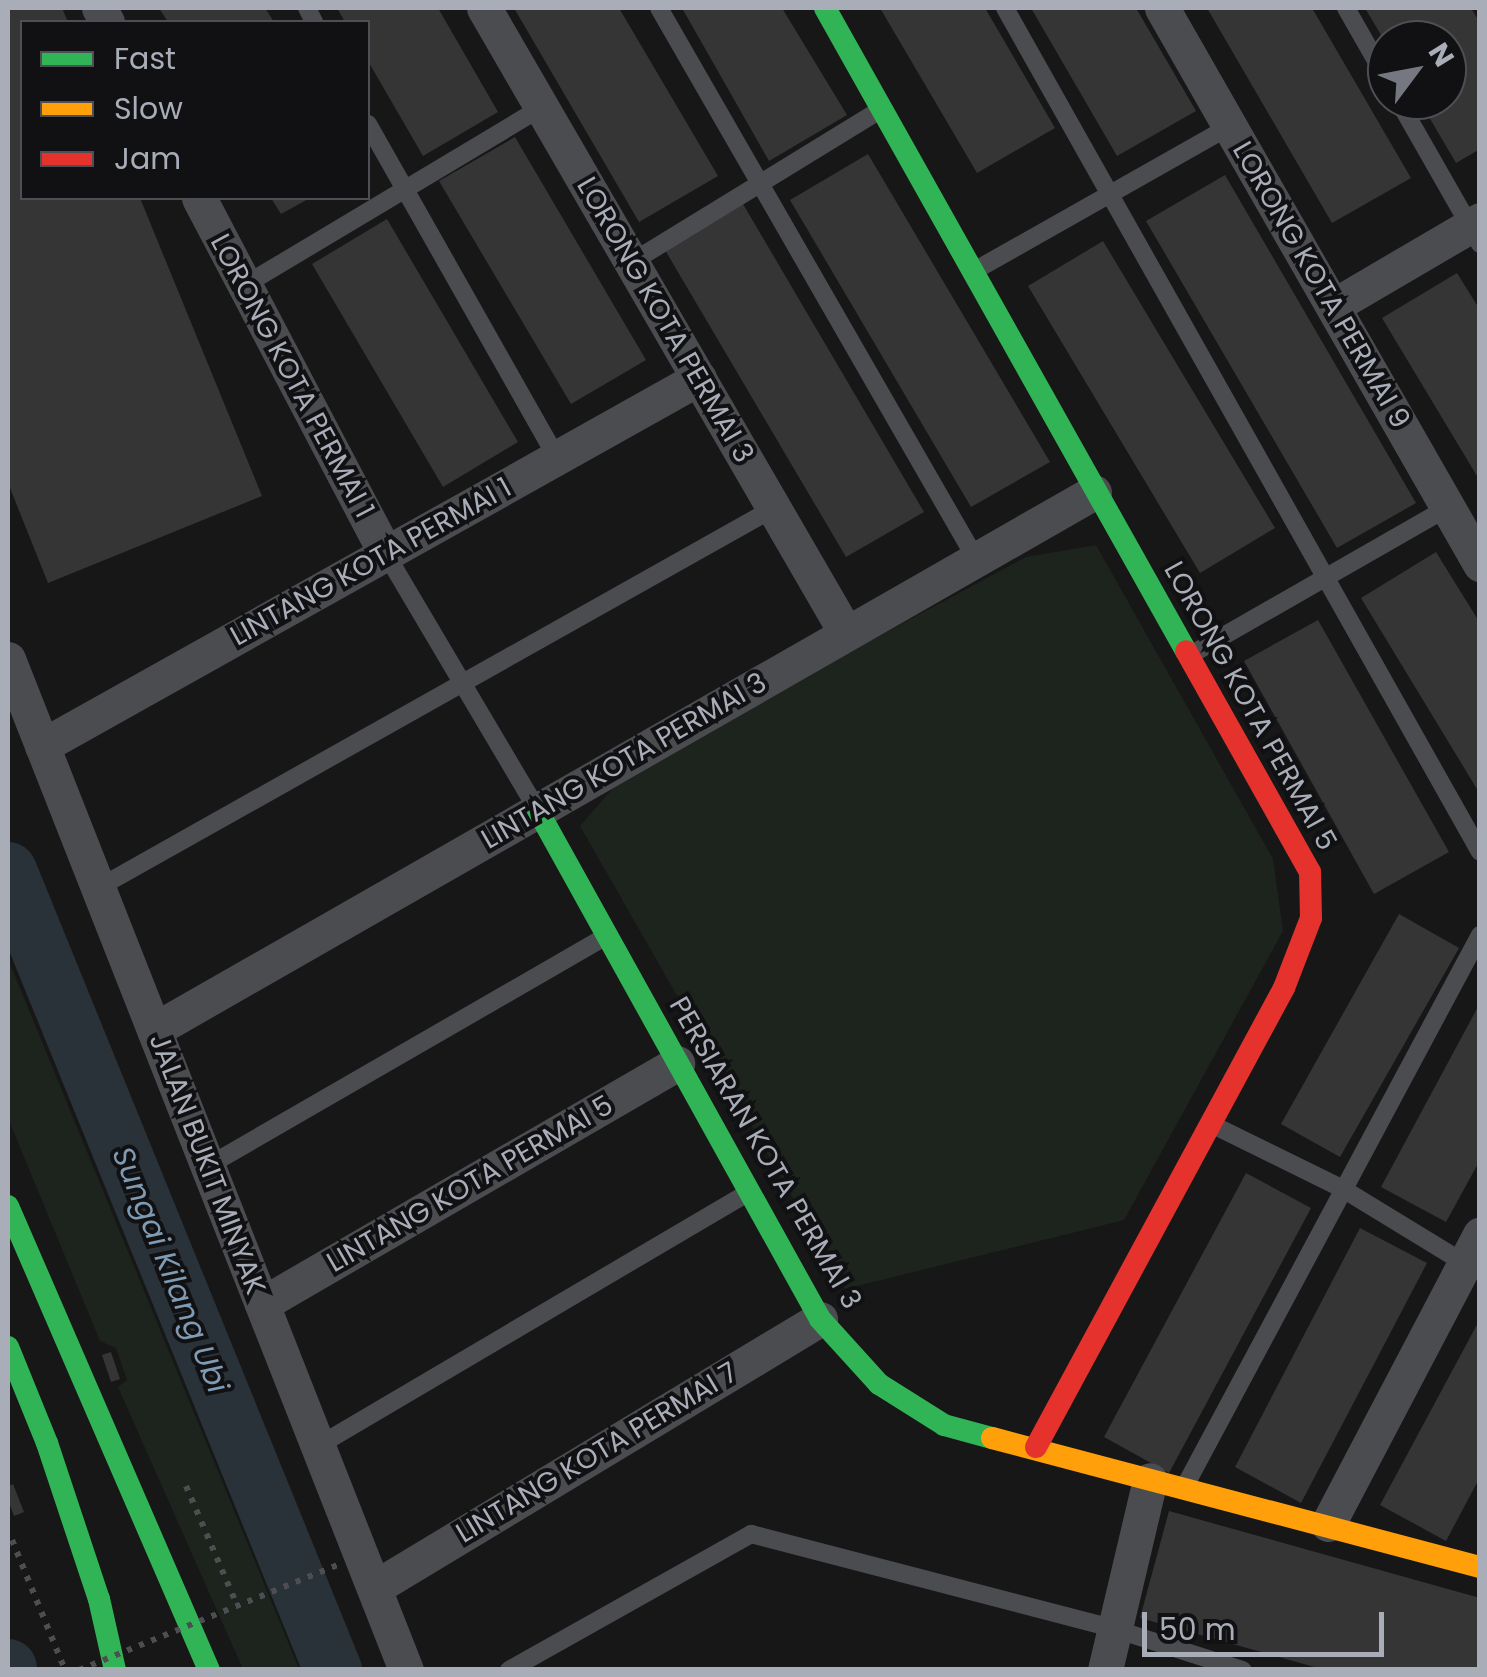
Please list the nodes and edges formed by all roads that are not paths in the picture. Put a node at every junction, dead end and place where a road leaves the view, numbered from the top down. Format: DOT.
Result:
graph roads {
  1 [pos="484,8"];
  2 [pos="659,8"];
  3 [pos="826,8"];
  4 [pos="1005,8"];
  5 [pos="1162,8"];
  6 [pos="1346,8"];
  7 [pos="1367,45"];
  8 [pos="542,107"];
  9 [pos="882,109"];
  10 [pos="1410,120"];
  11 [pos="1230,126"];
  12 [pos="370,128"];
  13 [pos="760,184"];
  14 [pos="403,190"];
  15 [pos="1109,192"];
  16 [pos="199,200"];
  17 [pos="1476,230"];
  18 [pos="632,262"];
  19 [pos="973,271"];
  20 [pos="244,285"];
  21 [pos="1335,305"];
  22 [pos="700,378"];
  23 [pos="557,458"];
  24 [pos="1094,492"];
  25 [pos="774,508"];
  26 [pos="1448,508"];
  27 [pos="386,554"];
  28 [pos="976,559"];
  29 [pos="1480,564"];
  30 [pos="1328,576"];
  31 [pos="846,633"];
  32 [pos="1189,656"];
  33 [pos="8,659"];
  34 [pos="462,683"];
  35 [pos="42,746"];
  36 [pos="538,811"];
  37 [pos="1480,852"];
  38 [pos="98,888"];
  39 [pos="1480,935"];
  40 [pos="607,936"];
  41 [pos="154,1030"];
  42 [pos="678,1063"];
  43 [pos="1211,1124"];
  44 [pos="208,1166"];
  45 [pos="1342,1189"];
  46 [pos="749,1192"];
  47 [pos="8,1206"];
  48 [pos="1471,1249"];
  49 [pos="262,1304"];
  50 [pos="820,1318"];
  51 [pos="8,1347"];
  52 [pos="318,1446"];
  53 [pos="1036,1448"];
  54 [pos="1166,1484"];
  55 [pos="1328,1524"];
  56 [pos="1477,1561"];
  57 [pos="374,1588"];
  58 [pos="99,1600"];
  59 [pos="1115,1629"];
  60 [pos="115,1670"];
  61 [pos="136,1670"];
  62 [pos="210,1670"];
  63 [pos="406,1670"];
  64 [pos="509,1670"];
  65 [pos="1105,1670"];
  66 [pos="1243,1670"];
  1 -- 8 [label="street, LORONG KOTA PERMAI 3"];
  2 -- 13 [label="lane"];
  3 -- 9 [label="street, LORONG KOTA PERMAI 5"];
  4 -- 15 [label="lane"];
  5 -- 11 [label="street, LORONG KOTA PERMAI 9"];
  6 -- 7 [label="lane"];
  8 -- 14 [label="lane"];
  8 -- 18 [label="street, LORONG KOTA PERMAI 3"];
  9 -- 13 [label="lane"];
  9 -- 19 [label="street, LORONG KOTA PERMAI 5"];
  10 -- 17 [label="lane"];
  11 -- 15 [label="lane"];
  11 -- 21 [label="street, LORONG KOTA PERMAI 9"];
  12 -- 14 [label="lane"];
  13 -- 18 [label="lane"];
  13 -- 28 [label="lane"];
  14 -- 20 [label="lane"];
  14 -- 23 [label="lane"];
  15 -- 19 [label="lane"];
  15 -- 30 [label="lane"];
  16 -- 20 [label="street, LORONG KOTA PERMAI 1"];
  17 -- 21 [label="street"];
  18 -- 22 [label="street, LORONG KOTA PERMAI 3"];
  19 -- 24 [label="street, LORONG KOTA PERMAI 5"];
  20 -- 27 [label="street, LORONG KOTA PERMAI 1"];
  21 -- 26 [label="street, LORONG KOTA PERMAI 9"];
  22 -- 23 [label="street, LINTANG KOTA PERMAI 1"];
  22 -- 25 [label="street, LORONG KOTA PERMAI 3"];
  23 -- 27 [label="street, LINTANG KOTA PERMAI 1"];
  24 -- 28 [label="street, LINTANG KOTA PERMAI 3"];
  24 -- 32 [label="street, LORONG KOTA PERMAI 5"];
  25 -- 31 [label="street, LORONG KOTA PERMAI 3"];
  25 -- 34 [label="lane"];
  26 -- 29 [label="street, LORONG KOTA PERMAI 9"];
  26 -- 30 [label="lane"];
  27 -- 34 [label="lane"];
  27 -- 35 [label="street, LINTANG KOTA PERMAI 1"];
  28 -- 31 [label="street, LINTANG KOTA PERMAI 3"];
  30 -- 32 [label="lane"];
  30 -- 37 [label="lane"];
  31 -- 36 [label="street, LINTANG KOTA PERMAI 3"];
  32 -- 43 [label="street, LORONG KOTA PERMAI 5"];
  33 -- 35 [label="street, JALAN BUKIT MINYAK"];
  34 -- 36 [label="lane"];
  34 -- 38 [label="lane"];
  35 -- 38 [label="street, JALAN BUKIT MINYAK"];
  36 -- 40 [label="street, PERSIARAN KOTA PERMAI 3"];
  36 -- 41 [label="street, LINTANG KOTA PERMAI 3"];
  38 -- 41 [label="street, JALAN BUKIT MINYAK"];
  39 -- 45 [label="lane"];
  40 -- 42 [label="street, PERSIARAN KOTA PERMAI 3"];
  40 -- 44 [label="lane"];
  41 -- 44 [label="street, JALAN BUKIT MINYAK"];
  42 -- 46 [label="street, PERSIARAN KOTA PERMAI 3"];
  42 -- 49 [label="street, LINTANG KOTA PERMAI 5"];
  43 -- 45 [label="lane"];
  43 -- 53 [label="street, LORONG KOTA PERMAI 5"];
  44 -- 49 [label="street, JALAN BUKIT MINYAK"];
  45 -- 48 [label="lane"];
  45 -- 54 [label="lane"];
  46 -- 50 [label="street, PERSIARAN KOTA PERMAI 3"];
  46 -- 52 [label="lane"];
  47 -- 62 [label="street"];
  48 -- 55 [label="street"];
  49 -- 52 [label="street, JALAN BUKIT MINYAK"];
  50 -- 53 [label="street, PERSIARAN KOTA PERMAI 3"];
  50 -- 57 [label="street, LINTANG KOTA PERMAI 7"];
  51 -- 58 [label="street"];
  52 -- 57 [label="street, JALAN BUKIT MINYAK"];
  53 -- 54 [label="street, PERSIARAN KOTA PERMAI 3"];
  54 -- 55 [label="street, PERSIARAN KOTA PERMAI 3"];
  54 -- 59 [label="street"];
  55 -- 56 [label="street, PERSIARAN KOTA PERMAI 3"];
  57 -- 63 [label="street, JALAN BUKIT MINYAK"];
  58 -- 60 [label="street"];
  58 -- 61 [label="street"];
  59 -- 64 [label="lane"];
  59 -- 65 [label="street"];
  59 -- 66 [label="lane"];
}
